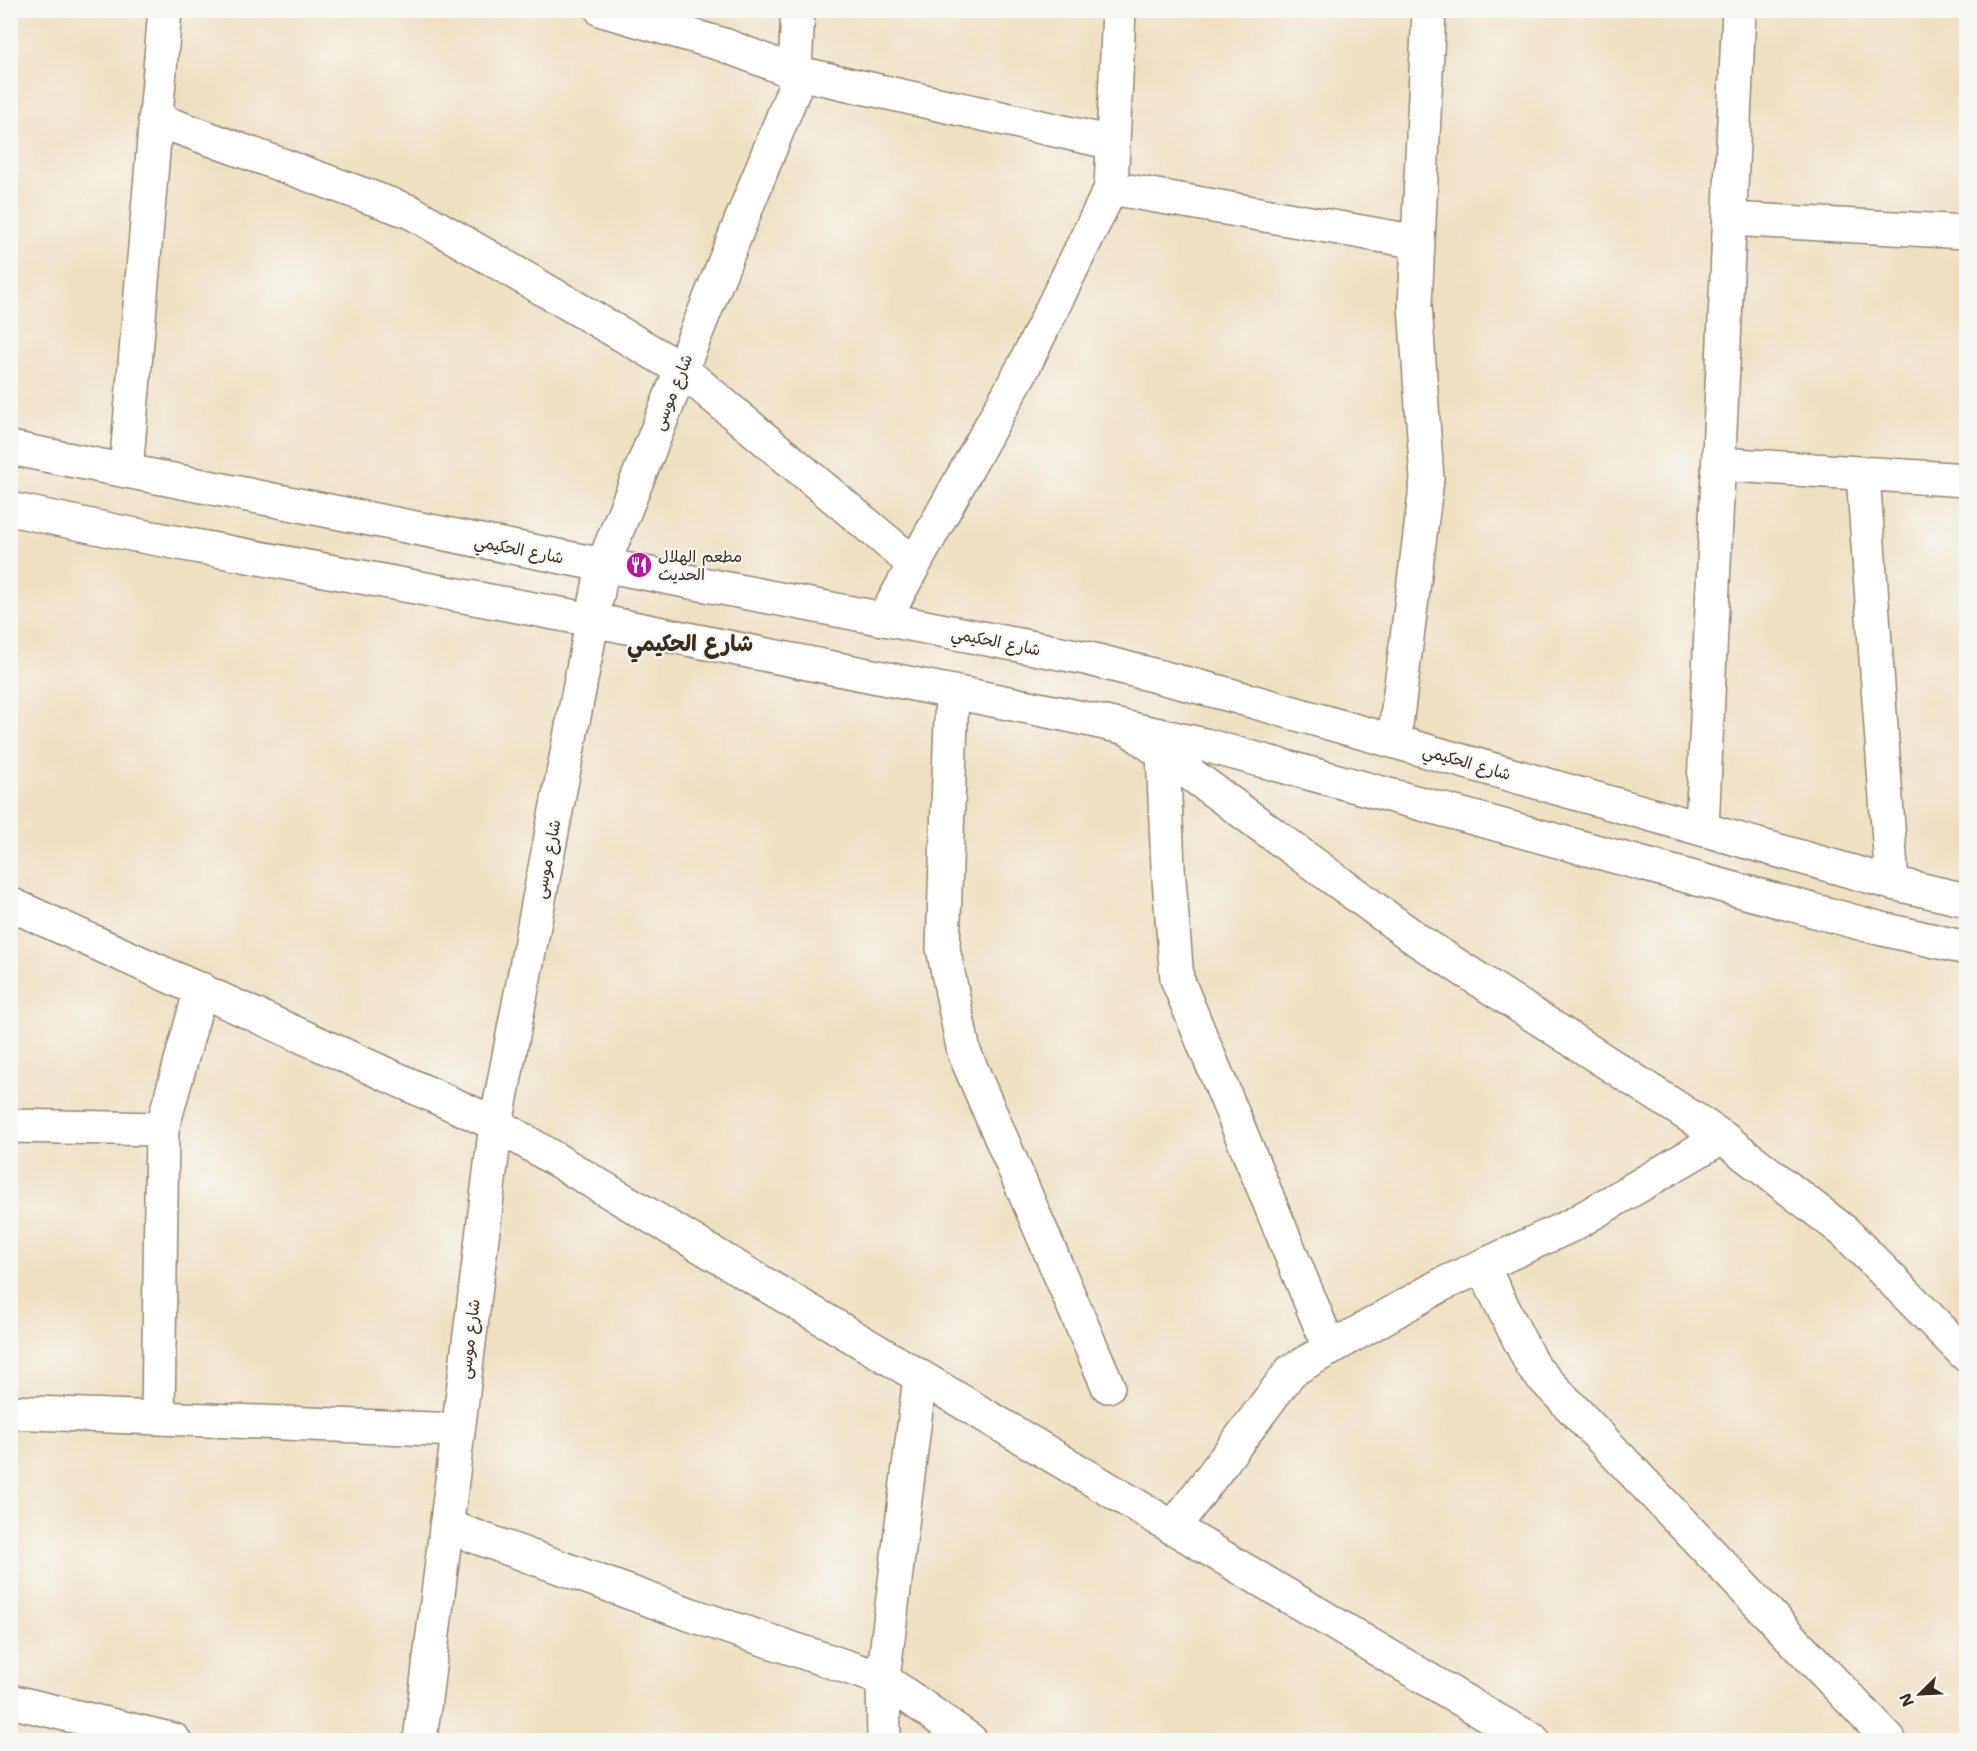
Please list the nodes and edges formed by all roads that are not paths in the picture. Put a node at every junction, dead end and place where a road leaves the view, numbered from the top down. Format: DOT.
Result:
graph roads {
  1 [pos="165,10"];
  2 [pos="602,10"];
  3 [pos="798,10"];
  4 [pos="1119,10"];
  5 [pos="1429,10"];
  6 [pos="1739,10"];
  7 [pos="794,72"];
  8 [pos="155,119"];
  9 [pos="1113,143"];
  10 [pos="1111,188"];
  11 [pos="1730,219"];
  12 [pos="1966,232"];
  13 [pos="1418,242"];
  14 [pos="681,369"];
  15 [pos="10,448"];
  16 [pos="1719,464"];
  17 [pos="126,471"];
  18 [pos="1863,474"];
  19 [pos="1966,480"];
  20 [pos="10,509"];
  21 [pos="914,564"];
  22 [pos="603,565"];
  23 [pos="884,619"];
  24 [pos="592,620"];
  25 [pos="952,692"];
  26 [pos="1129,729"];
  27 [pos="1394,741"];
  28 [pos="1163,753"];
  29 [pos="1702,829"];
  30 [pos="1892,883"];
  31 [pos="1966,900"];
  32 [pos="10,904"];
  33 [pos="1966,948"];
  34 [pos="201,989"];
  35 [pos="496,1124"];
  36 [pos="10,1126"];
  37 [pos="162,1129"];
  38 [pos="1722,1137"];
  39 [pos="1482,1266"];
  40 [pos="1330,1349"];
  41 [pos="1966,1355"];
  42 [pos="920,1377"];
  43 [pos="1108,1386"];
  44 [pos="10,1412"];
  45 [pos="158,1418"];
  46 [pos="458,1430"];
  47 [pos="446,1526"];
  48 [pos="1173,1528"];
  49 [pos="883,1680"];
  50 [pos="10,1701"];
  51 [pos="174,1740"];
  52 [pos="420,1740"];
  53 [pos="884,1740"];
  54 [pos="970,1740"];
  55 [pos="1533,1740"];
  56 [pos="1889,1740"];
  1 -- 8 [label="street"];
  2 -- 7 [label="street"];
  3 -- 7 [label="street, شارع موسى"];
  4 -- 9 [label="street"];
  5 -- 13 [label="street"];
  6 -- 11 [label="street"];
  7 -- 9 [label="street"];
  7 -- 14 [label="street, شارع موسى"];
  8 -- 14 [label="street"];
  8 -- 17 [label="street"];
  9 -- 10 [label="street"];
  10 -- 13 [label="street"];
  10 -- 21 [label="street"];
  11 -- 12 [label="street"];
  11 -- 16 [label="street"];
  13 -- 27 [label="street"];
  14 -- 21 [label="street"];
  14 -- 22 [label="street, شارع موسى"];
  15 -- 17 [label="street, شارع الحكيمي"];
  16 -- 18 [label="street"];
  16 -- 29 [label="street"];
  17 -- 22 [label="street, شارع الحكيمي"];
  18 -- 19 [label="street"];
  18 -- 30 [label="street"];
  20 -- 24 [label="street"];
  21 -- 23 [label="street"];
  22 -- 23 [label="street, شارع الحكيمي"];
  22 -- 24 [label="street, شارع موسى"];
  23 -- 27 [label="street, شارع الحكيمي"];
  24 -- 25 [label="street"];
  24 -- 35 [label="street, شارع موسى"];
  25 -- 26 [label="street"];
  25 -- 43 [label="street"];
  26 -- 28 [label="street"];
  26 -- 33 [label="street"];
  27 -- 29 [label="street, شارع الحكيمي"];
  28 -- 38 [label="street"];
  28 -- 40 [label="street"];
  29 -- 30 [label="street, شارع الحكيمي"];
  30 -- 31 [label="street, شارع الحكيمي"];
  32 -- 34 [label="street"];
  34 -- 35 [label="street"];
  34 -- 37 [label="street"];
  35 -- 42 [label="street"];
  35 -- 46 [label="street, شارع موسى"];
  36 -- 37 [label="street"];
  37 -- 45 [label="street"];
  38 -- 39 [label="street"];
  38 -- 41 [label="street"];
  39 -- 40 [label="street"];
  39 -- 56 [label="street"];
  40 -- 48 [label="street"];
  42 -- 48 [label="street"];
  42 -- 49 [label="street"];
  44 -- 45 [label="street"];
  45 -- 46 [label="street"];
  46 -- 47 [label="street, شارع موسى"];
  47 -- 49 [label="street"];
  47 -- 52 [label="street, شارع موسى"];
  48 -- 55 [label="street"];
  49 -- 53 [label="street"];
  49 -- 54 [label="street"];
  50 -- 51 [label="street"];
}
